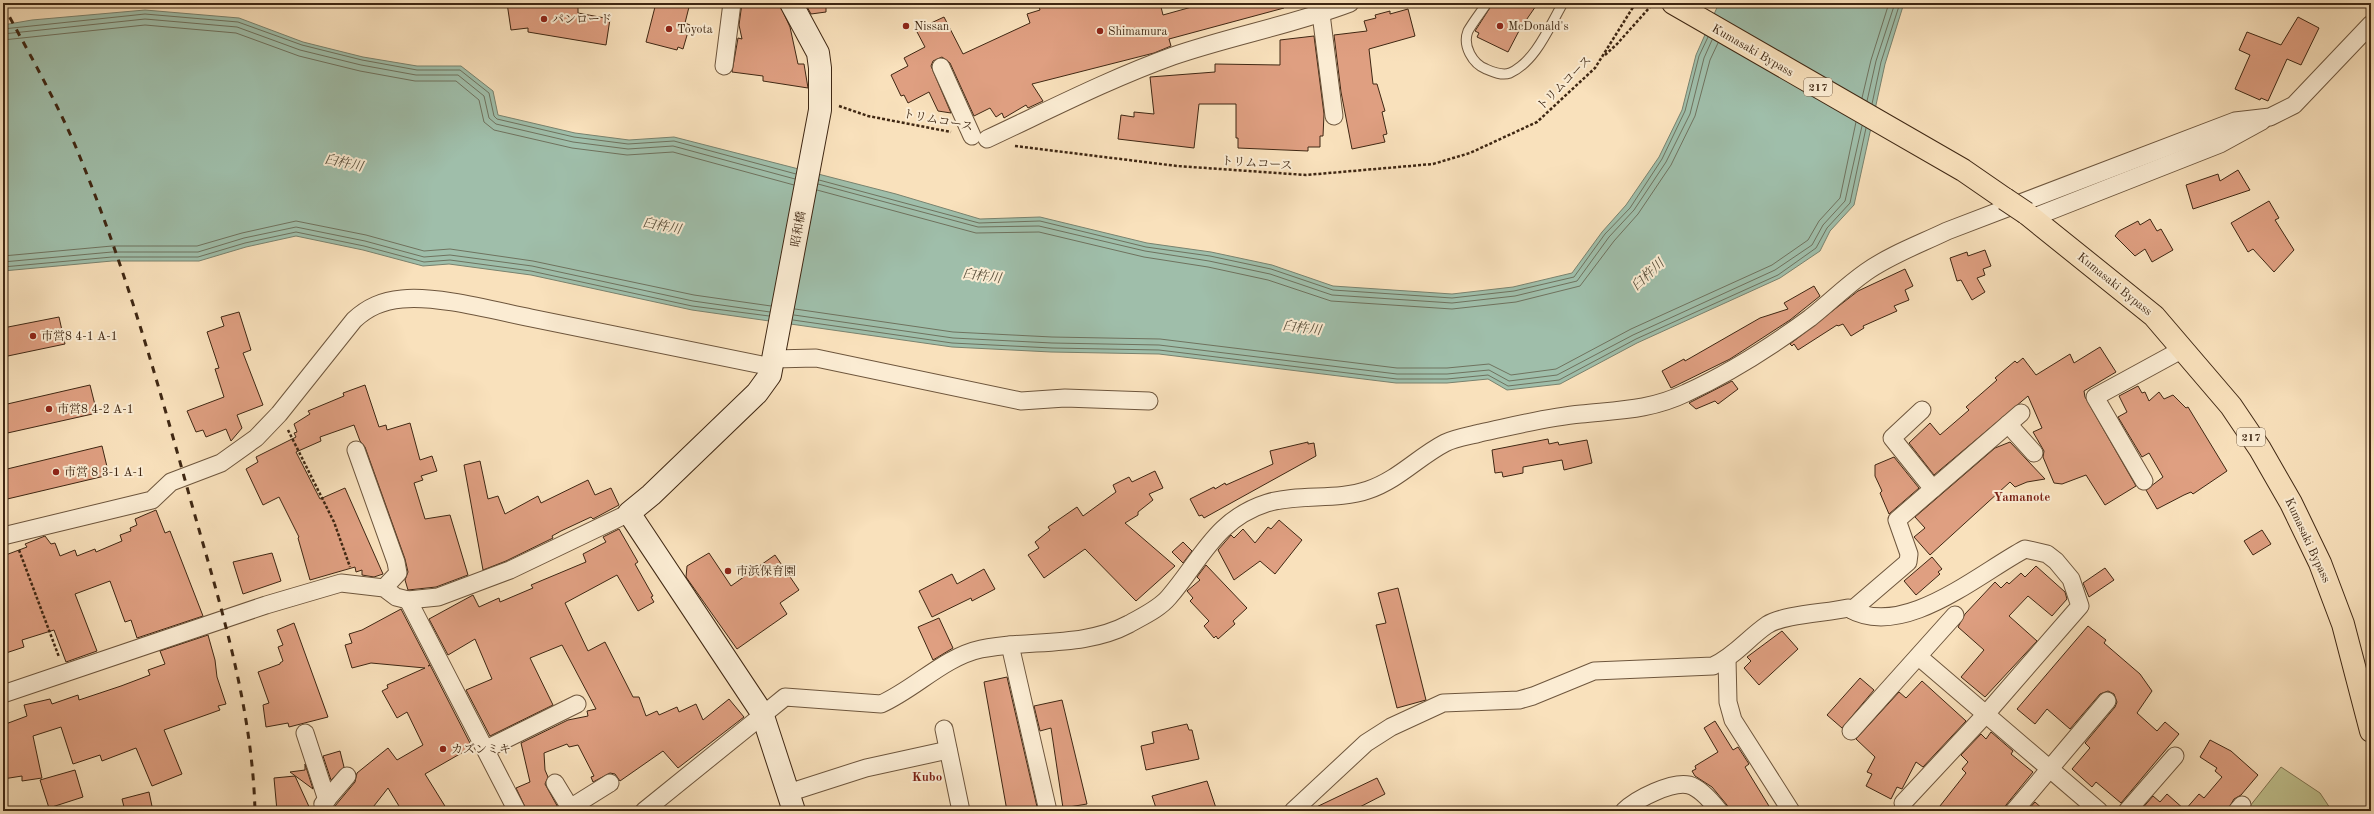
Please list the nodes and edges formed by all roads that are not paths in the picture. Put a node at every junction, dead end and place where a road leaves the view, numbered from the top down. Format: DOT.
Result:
graph roads {
  1 [pos="732,3"];
  2 [pos="791,3"];
  3 [pos="1350,3"];
  4 [pos="1487,3"];
  5 [pos="1563,3"];
  6 [pos="1673,3"];
  7 [pos="1321,14"];
  8 [pos="2371,24"];
  9 [pos="724,66"];
  10 [pos="941,67"];
  11 [pos="1334,116"];
  12 [pos="2270,117"];
  13 [pos="2029,216"];
  14 [pos="2183,349"];
  15 [pos="774,358"];
  16 [pos="1148,401"];
  17 [pos="1922,410"];
  18 [pos="2021,413"];
  19 [pos="2008,424"];
  20 [pos="356,450"];
  21 [pos="2034,453"];
  22 [pos="2144,481"];
  23 [pos="1933,489"];
  24 [pos="629,513"];
  25 [pos="8,534"];
  26 [pos="384,588"];
  27 [pos="408,600"];
  28 [pos="1852,610"];
  29 [pos="1955,615"];
  30 [pos="1010,645"];
  31 [pos="1919,657"];
  32 [pos="1727,659"];
  33 [pos="3,694"];
  34 [pos="2107,701"];
  35 [pos="577,704"];
  36 [pos="762,713"];
  37 [pos="1986,714"];
  38 [pos="944,729"];
  39 [pos="2371,730"];
  40 [pos="1851,731"];
  41 [pos="305,733"];
  42 [pos="486,750"];
  43 [pos="948,750"];
  44 [pos="2175,756"];
  45 [pos="2050,769"];
  46 [pos="347,776"];
  47 [pos="555,782"];
  48 [pos="610,783"];
  49 [pos="791,802"];
  50 [pos="1903,803"];
  51 [pos="326,805"];
  52 [pos="571,810"];
  53 [pos="647,810"];
  54 [pos="518,811"];
  55 [pos="961,811"];
  56 [pos="1048,811"];
  57 [pos="1293,811"];
  58 [pos="1624,811"];
  59 [pos="1719,811"];
  60 [pos="1791,811"];
  61 [pos="2014,811"];
  62 [pos="2099,811"];
  63 [pos="2127,811"];
  1 -- 9 [label="street"];
  2 -- 15 [label="street, 昭和橋"];
  3 -- 7 [label="street"];
  4 -- 5 [label="lane"];
  6 -- 13 [label="highway, Kumasaki Bypass / 217, bridge"];
  7 -- 10 [label="street"];
  7 -- 11 [label="street"];
  8 -- 12 [label="street"];
  12 -- 13 [label="street"];
  12 -- 30 [label="street"];
  13 -- 14 [label="highway, Kumasaki Bypass / 217"];
  14 -- 22 [label="street"];
  14 -- 39 [label="highway, Kumasaki Bypass / 217"];
  15 -- 16 [label="street"];
  15 -- 24 [label="street, 昭和橋"];
  15 -- 25 [label="street"];
  17 -- 23 [label="street"];
  18 -- 19 [label="street"];
  19 -- 21 [label="street"];
  19 -- 23 [label="street"];
  20 -- 26 [label="street"];
  23 -- 28 [label="street"];
  24 -- 27 [label="street"];
  24 -- 36 [label="street"];
  26 -- 27 [label="street"];
  26 -- 33 [label="street"];
  27 -- 42 [label="street"];
  28 -- 32 [label="street"];
  28 -- 37 [label="street"];
  29 -- 31 [label="street"];
  30 -- 36 [label="street"];
  30 -- 56 [label="street"];
  31 -- 37 [label="street"];
  31 -- 40 [label="street"];
  32 -- 57 [label="street"];
  32 -- 60 [label="street"];
  34 -- 45 [label="street"];
  35 -- 42 [label="street"];
  36 -- 49 [label="street"];
  36 -- 53 [label="street"];
  37 -- 45 [label="street"];
  37 -- 50 [label="street"];
  38 -- 43 [label="street"];
  41 -- 51 [label="street"];
  42 -- 54 [label="street"];
  43 -- 49 [label="street"];
  43 -- 55 [label="street"];
  44 -- 63 [label="street"];
  45 -- 61 [label="street"];
  45 -- 62 [label="street"];
  46 -- 51 [label="street"];
  47 -- 52 [label="street"];
  48 -- 52 [label="street"];
  58 -- 59 [label="street"];
}
